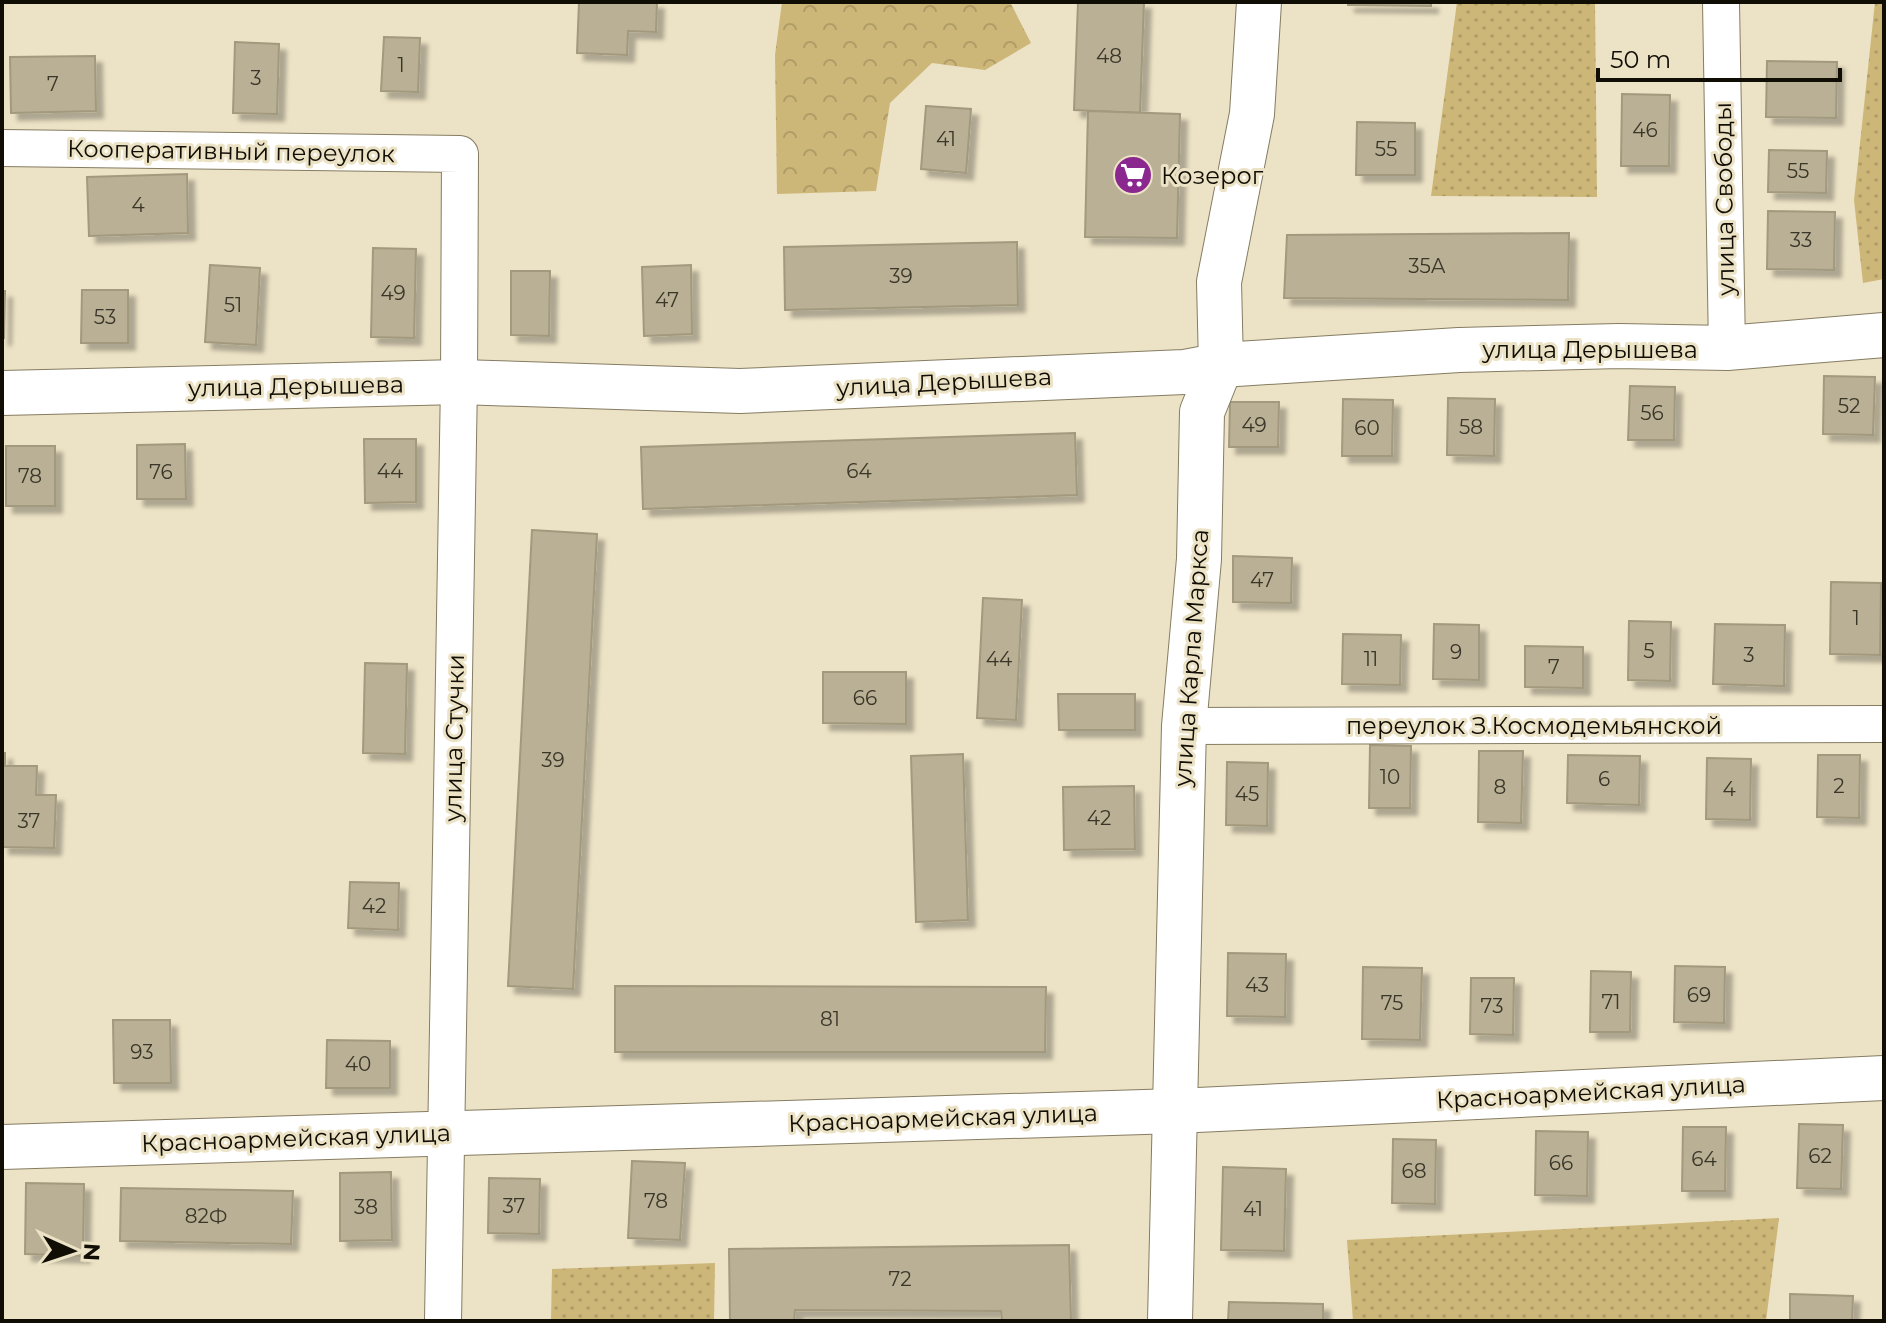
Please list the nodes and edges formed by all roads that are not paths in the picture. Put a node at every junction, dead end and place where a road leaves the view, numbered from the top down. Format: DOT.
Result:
graph roads {
  1 [pos="1259,2"];
  2 [pos="1721,2"];
  3 [pos="2,148"];
  4 [pos="460,154"];
  5 [pos="1884,335"];
  6 [pos="1727,348"];
  7 [pos="1221,365"];
  8 [pos="459,382"];
  9 [pos="2,393"];
  10 [pos="1884,724"];
  11 [pos="1184,726"];
  12 [pos="1884,1078"];
  13 [pos="1176,1111"];
  14 [pos="448,1133"];
  15 [pos="2,1147"];
  16 [pos="443,1321"];
  17 [pos="1170,1321"];
  1 -- 7 [label="street, улица Карла Маркса"];
  2 -- 6 [label="street, улица Свободы"];
  3 -- 4 [label="street, Кооперативный переулок"];
  4 -- 8 [label="street, улица Стучки"];
  5 -- 6 [label="street, улица Дерышева"];
  6 -- 7 [label="street, улица Дерышева"];
  7 -- 8 [label="street, улица Дерышева"];
  7 -- 11 [label="street, улица Карла Маркса"];
  8 -- 9 [label="street, улица Дерышева"];
  8 -- 14 [label="street, улица Стучки"];
  10 -- 11 [label="street, переулок З.Космодемьянской"];
  11 -- 13 [label="street, улица Карла Маркса"];
  12 -- 13 [label="street, Красноармейская улица"];
  13 -- 14 [label="street, Красноармейская улица"];
  13 -- 17 [label="street, улица Карла Маркса"];
  14 -- 15 [label="street, Красноармейская улица"];
  14 -- 16 [label="street, улица Стучки"];
}
